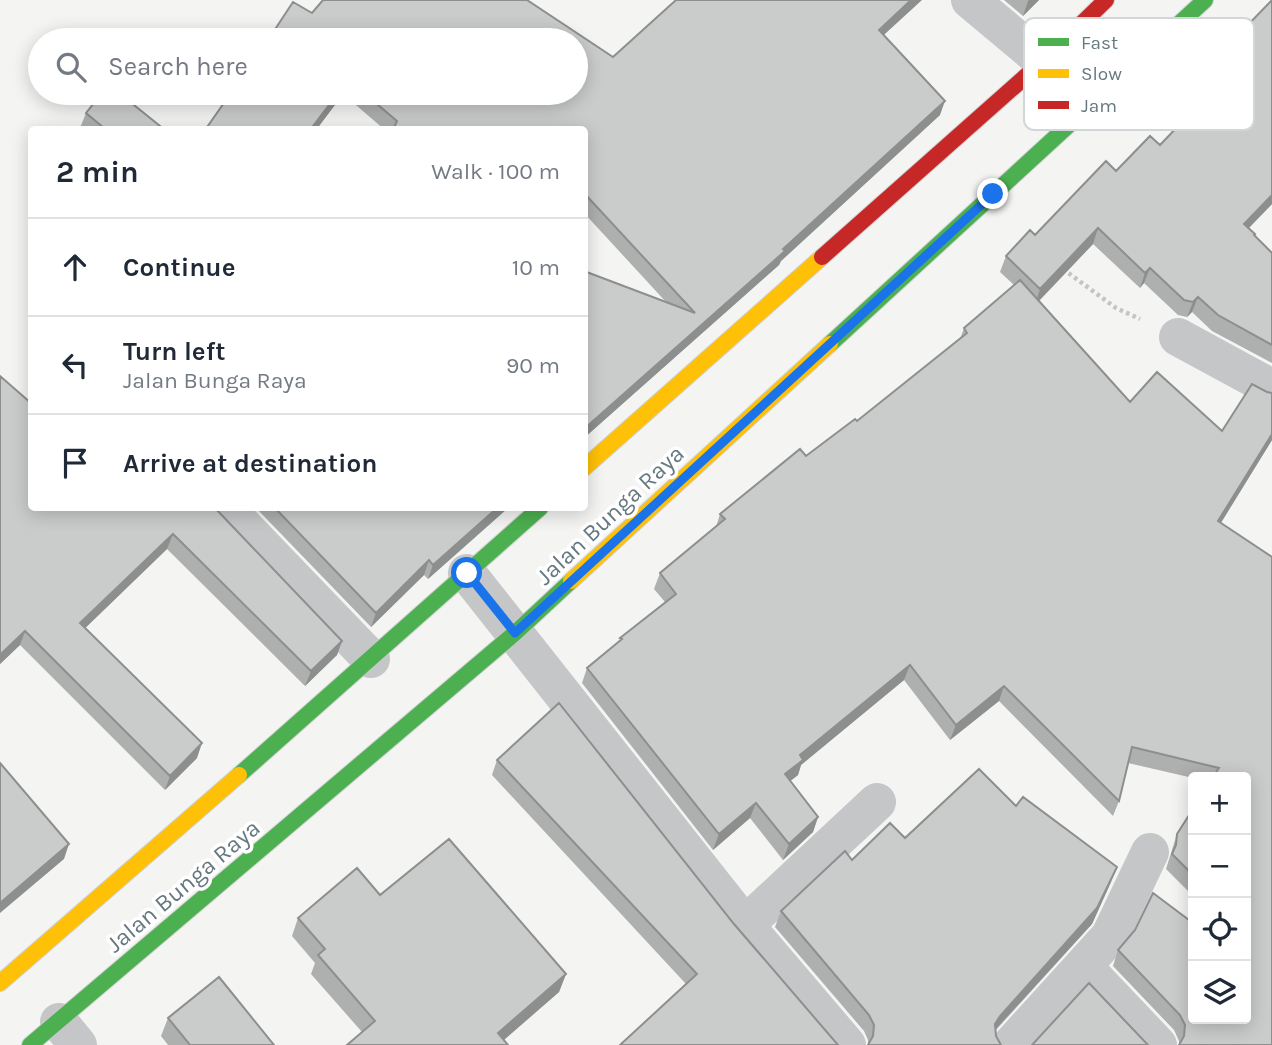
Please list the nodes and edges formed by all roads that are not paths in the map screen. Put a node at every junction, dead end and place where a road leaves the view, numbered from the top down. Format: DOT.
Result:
graph roads {
  1 [pos="970,0"];
  2 [pos="1106,0"];
  3 [pos="1205,0"];
  4 [pos="1088,18"];
  5 [pos="1185,18"];
  6 [pos="1024,45"];
  7 [pos="1024,79"];
  8 [pos="1063,130"];
  9 [pos="1178,337"];
  10 [pos="1272,388"];
  11 [pos="588,464"];
  12 [pos="229,511"];
  13 [pos="537,511"];
  14 [pos="467,573"];
  15 [pos="515,633"];
  16 [pos="371,659"];
  17 [pos="877,802"];
  18 [pos="1150,852"];
  19 [pos="744,925"];
  20 [pos="1083,966"];
  21 [pos="0,983"];
  22 [pos="55,1037"];
  23 [pos="847,1045"];
  24 [pos="1011,1045"];
  25 [pos="1158,1045"];
  1 -- 6 [label="street"];
  2 -- 4 [label="main road, Jalan Bunga Raya"];
  3 -- 5 [label="main road, Jalan Bunga Raya"];
  7 -- 11 [label="main road, Jalan Bunga Raya"];
  8 -- 15 [label="main road, Jalan Bunga Raya"];
  9 -- 10 [label="street"];
  12 -- 16 [label="street"];
  13 -- 14 [label="main road, Jalan Bunga Raya"];
  14 -- 15 [label="street"];
  14 -- 16 [label="main road, Jalan Bunga Raya"];
  15 -- 19 [label="street"];
  15 -- 22 [label="main road, Jalan Bunga Raya"];
  16 -- 21 [label="main road, Jalan Bunga Raya"];
  17 -- 19 [label="street"];
  18 -- 20 [label="street"];
  19 -- 23 [label="street"];
  20 -- 24 [label="street"];
  20 -- 25 [label="street"];
}
